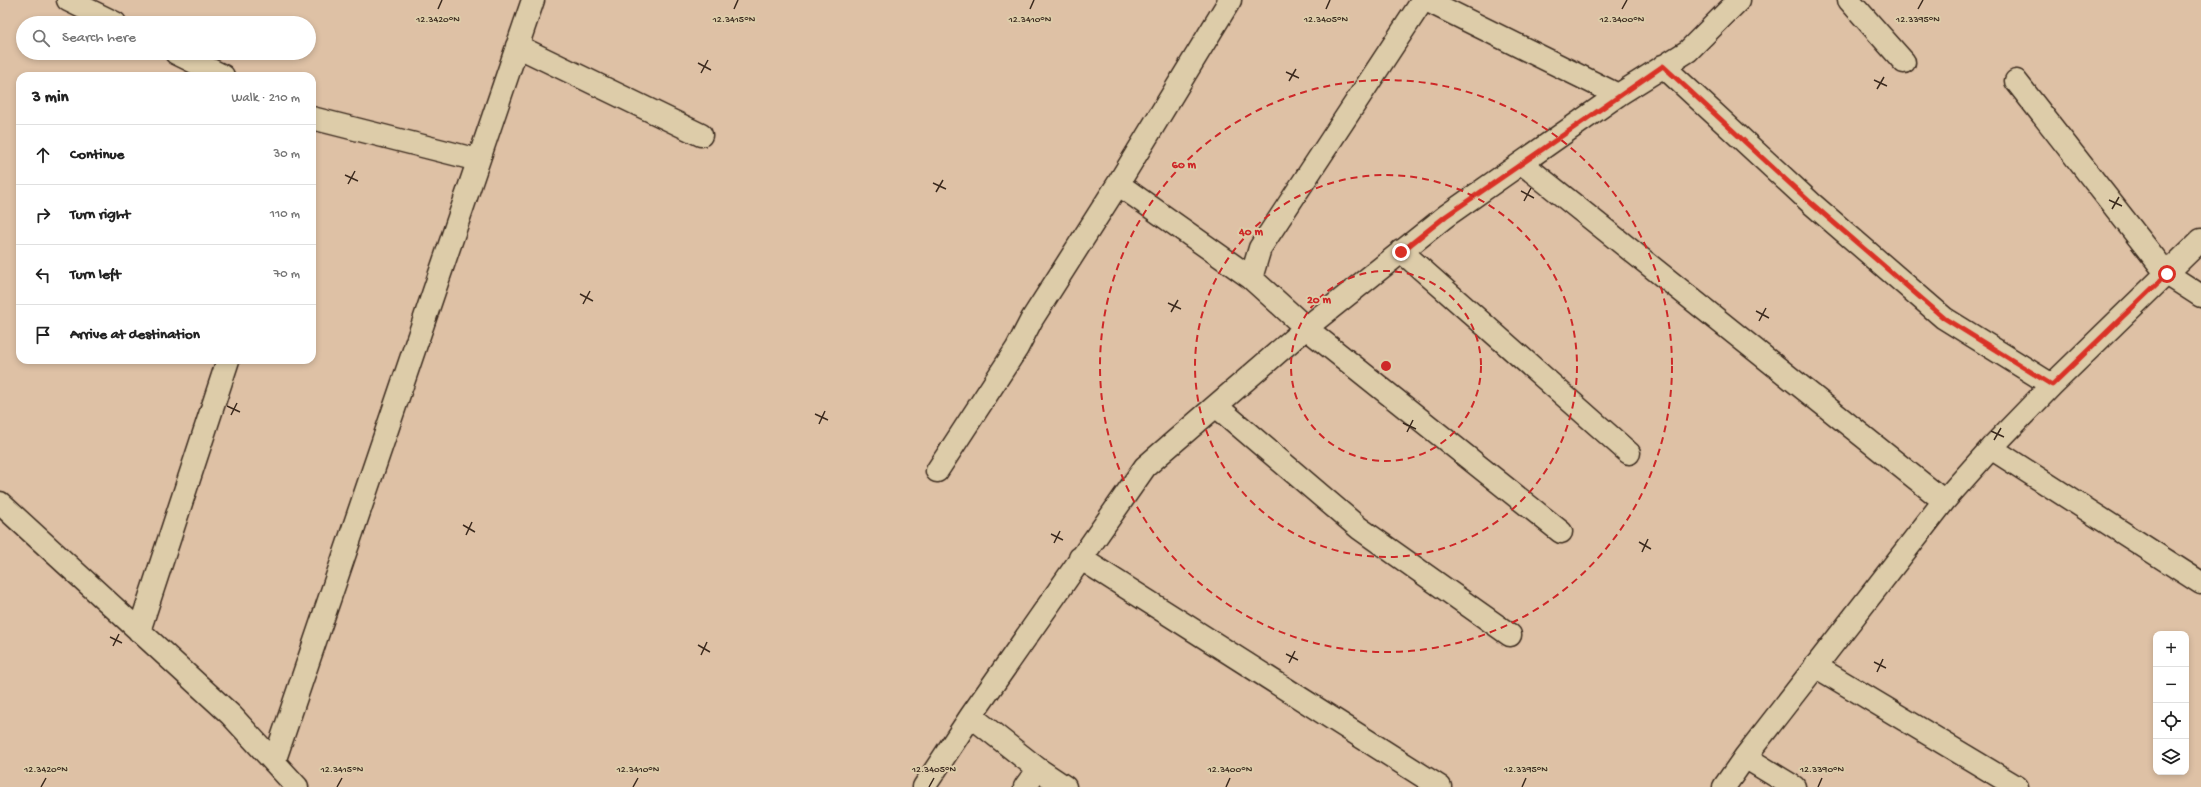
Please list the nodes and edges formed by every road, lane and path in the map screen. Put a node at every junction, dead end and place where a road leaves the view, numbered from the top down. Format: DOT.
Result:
graph roads {
  1 [pos="68,0"];
  2 [pos="533,0"];
  3 [pos="1230,0"];
  4 [pos="1424,0"];
  5 [pos="1738,0"];
  6 [pos="1849,0"];
  7 [pos="101,16"];
  8 [pos="517,46"];
  9 [pos="190,60"];
  10 [pos="1904,62"];
  11 [pos="1663,66"];
  12 [pos="215,72"];
  13 [pos="2016,81"];
  14 [pos="1618,95"];
  15 [pos="316,119"];
  16 [pos="701,134"];
  17 [pos="478,160"];
  18 [pos="1522,164"];
  19 [pos="1118,184"];
  20 [pos="2201,240"];
  21 [pos="1401,252"];
  22 [pos="2167,274"];
  23 [pos="1251,278"];
  24 [pos="2201,296"];
  25 [pos="1306,328"];
  26 [pos="227,364"];
  27 [pos="2052,385"];
  28 [pos="1216,406"];
  29 [pos="1991,448"];
  30 [pos="1629,453"];
  31 [pos="937,471"];
  32 [pos="1944,501"];
  33 [pos="0,503"];
  34 [pos="1561,532"];
  35 [pos="1080,558"];
  36 [pos="2201,583"];
  37 [pos="139,631"];
  38 [pos="1510,635"];
  39 [pos="1815,666"];
  40 [pos="971,716"];
  41 [pos="1745,756"];
  42 [pos="274,762"];
  43 [pos="1038,769"];
  44 [pos="297,787"];
  45 [pos="924,787"];
  46 [pos="1025,787"];
  47 [pos="1065,787"];
  48 [pos="1440,787"];
  49 [pos="1724,787"];
  50 [pos="1794,787"];
  51 [pos="2017,787"];
  1 -- 7 [label="street"];
  2 -- 8 [label="street"];
  3 -- 19 [label="street"];
  4 -- 14 [label="street"];
  4 -- 23 [label="street"];
  5 -- 11 [label="street"];
  6 -- 10 [label="street"];
  8 -- 16 [label="street"];
  8 -- 17 [label="street"];
  9 -- 12 [label="street"];
  11 -- 14 [label="street"];
  11 -- 27 [label="street"];
  13 -- 22 [label="street"];
  14 -- 18 [label="street"];
  15 -- 17 [label="street"];
  17 -- 42 [label="street"];
  18 -- 21 [label="street"];
  18 -- 32 [label="street"];
  19 -- 23 [label="street"];
  19 -- 31 [label="street"];
  20 -- 22 [label="street"];
  21 -- 25 [label="street"];
  21 -- 30 [label="street"];
  22 -- 24 [label="street"];
  22 -- 27 [label="street"];
  23 -- 25 [label="street"];
  25 -- 28 [label="street"];
  25 -- 34 [label="street"];
  26 -- 37 [label="street"];
  27 -- 29 [label="street"];
  28 -- 35 [label="street"];
  28 -- 38 [label="street"];
  29 -- 32 [label="street"];
  29 -- 36 [label="street"];
  32 -- 39 [label="street"];
  33 -- 37 [label="street"];
  35 -- 40 [label="street"];
  35 -- 48 [label="street"];
  37 -- 42 [label="street"];
  39 -- 41 [label="street"];
  39 -- 51 [label="street"];
  40 -- 43 [label="street"];
  40 -- 45 [label="street"];
  41 -- 49 [label="street"];
  41 -- 50 [label="street"];
  42 -- 44 [label="street"];
  43 -- 46 [label="street"];
  43 -- 47 [label="street"];
}
